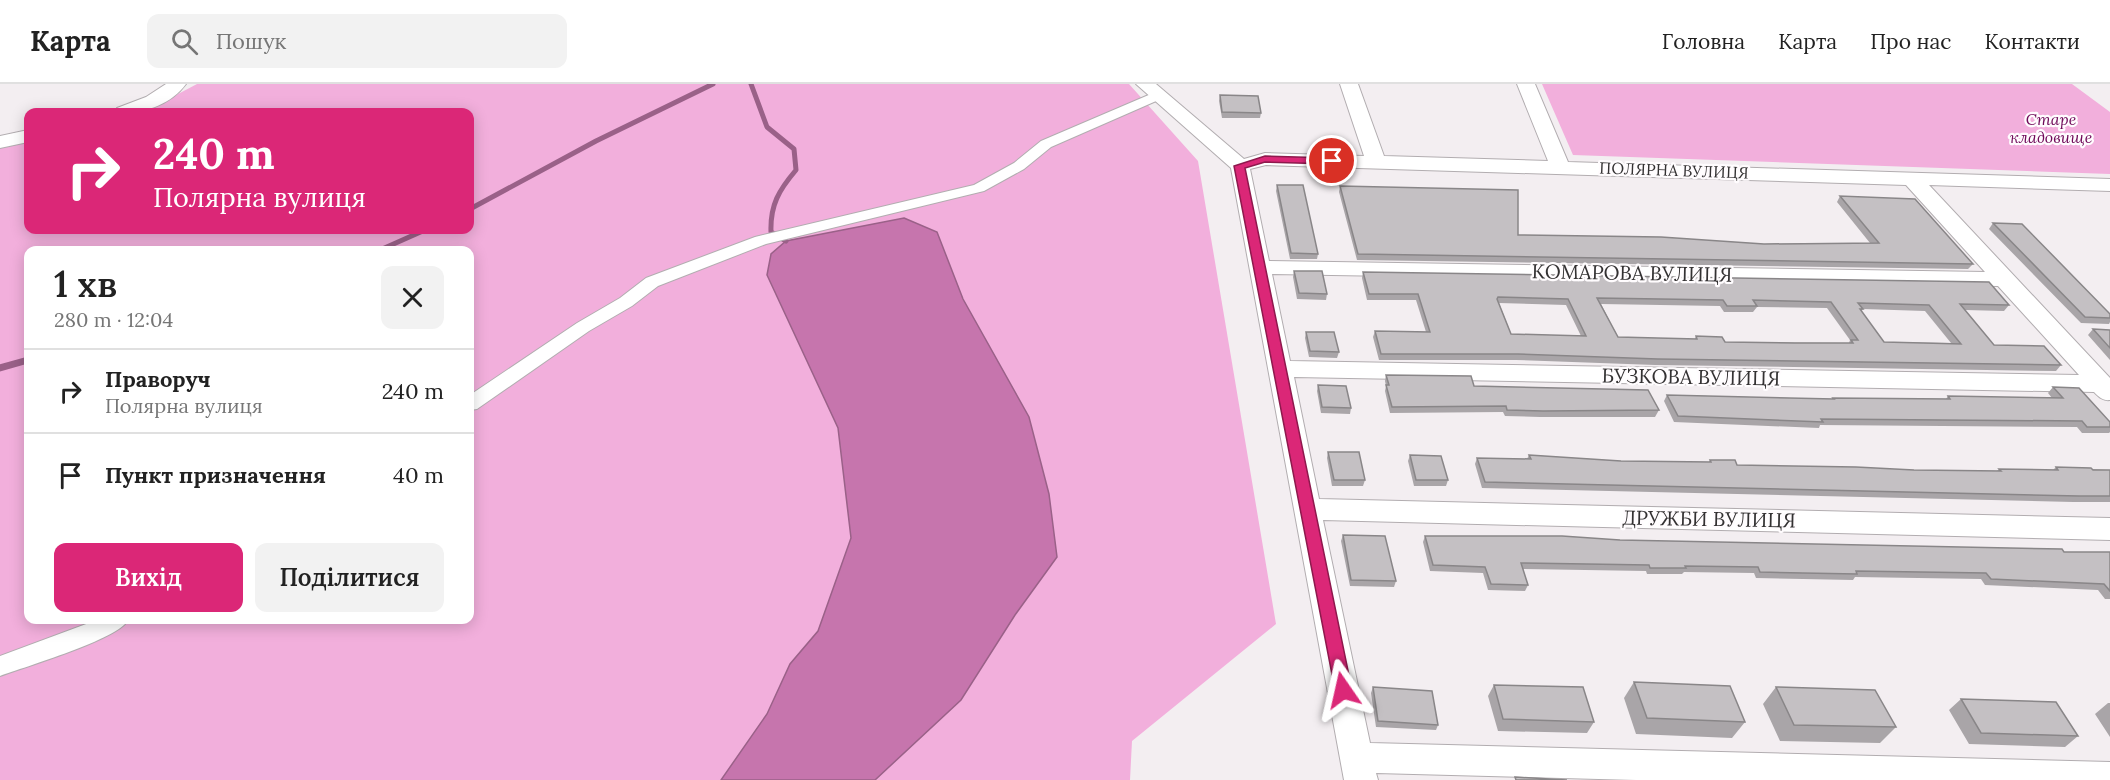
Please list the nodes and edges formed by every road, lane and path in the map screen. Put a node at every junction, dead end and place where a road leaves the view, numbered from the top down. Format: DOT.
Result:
graph roads {
  1 [pos="177,84"];
  2 [pos="1349,84"];
  3 [pos="1526,84"];
  4 [pos="1152,90"];
  5 [pos="137,108"];
  6 [pos="24,137"];
  7 [pos="0,142"];
  8 [pos="1376,162"];
  9 [pos="1240,166"];
  10 [pos="1560,167"];
  11 [pos="1911,178"];
  12 [pos="2110,185"];
  13 [pos="1260,267"];
  14 [pos="2004,279"];
  15 [pos="1280,369"];
  16 [pos="2106,389"];
  17 [pos="474,401"];
  18 [pos="1308,509"];
  19 [pos="2110,529"];
  20 [pos="109,624"];
  21 [pos="0,666"];
  22 [pos="1359,769"];
  23 [pos="2110,777"];
  1 -- 5 [label="street"];
  2 -- 8 [label="street"];
  3 -- 10 [label="street"];
  4 -- 9 [label="street"];
  4 -- 17 [label="street"];
  6 -- 7 [label="street"];
  8 -- 9 [label="street, ПОЛЯРНА ВУЛИЦЯ"];
  8 -- 10 [label="street, ПОЛЯРНА ВУЛИЦЯ"];
  9 -- 13 [label="street"];
  10 -- 11 [label="street, ПОЛЯРНА ВУЛИЦЯ"];
  11 -- 12 [label="street, ПОЛЯРНА ВУЛИЦЯ"];
  11 -- 14 [label="street"];
  13 -- 14 [label="street, КОМАРОВА ВУЛИЦЯ"];
  13 -- 15 [label="street"];
  14 -- 16 [label="street"];
  15 -- 16 [label="street, БУЗКОВА ВУЛИЦЯ"];
  15 -- 18 [label="street"];
  18 -- 19 [label="street, ДРУЖБИ ВУЛИЦЯ"];
  18 -- 22 [label="street"];
  20 -- 21 [label="street"];
  22 -- 23 [label="street"];
}
